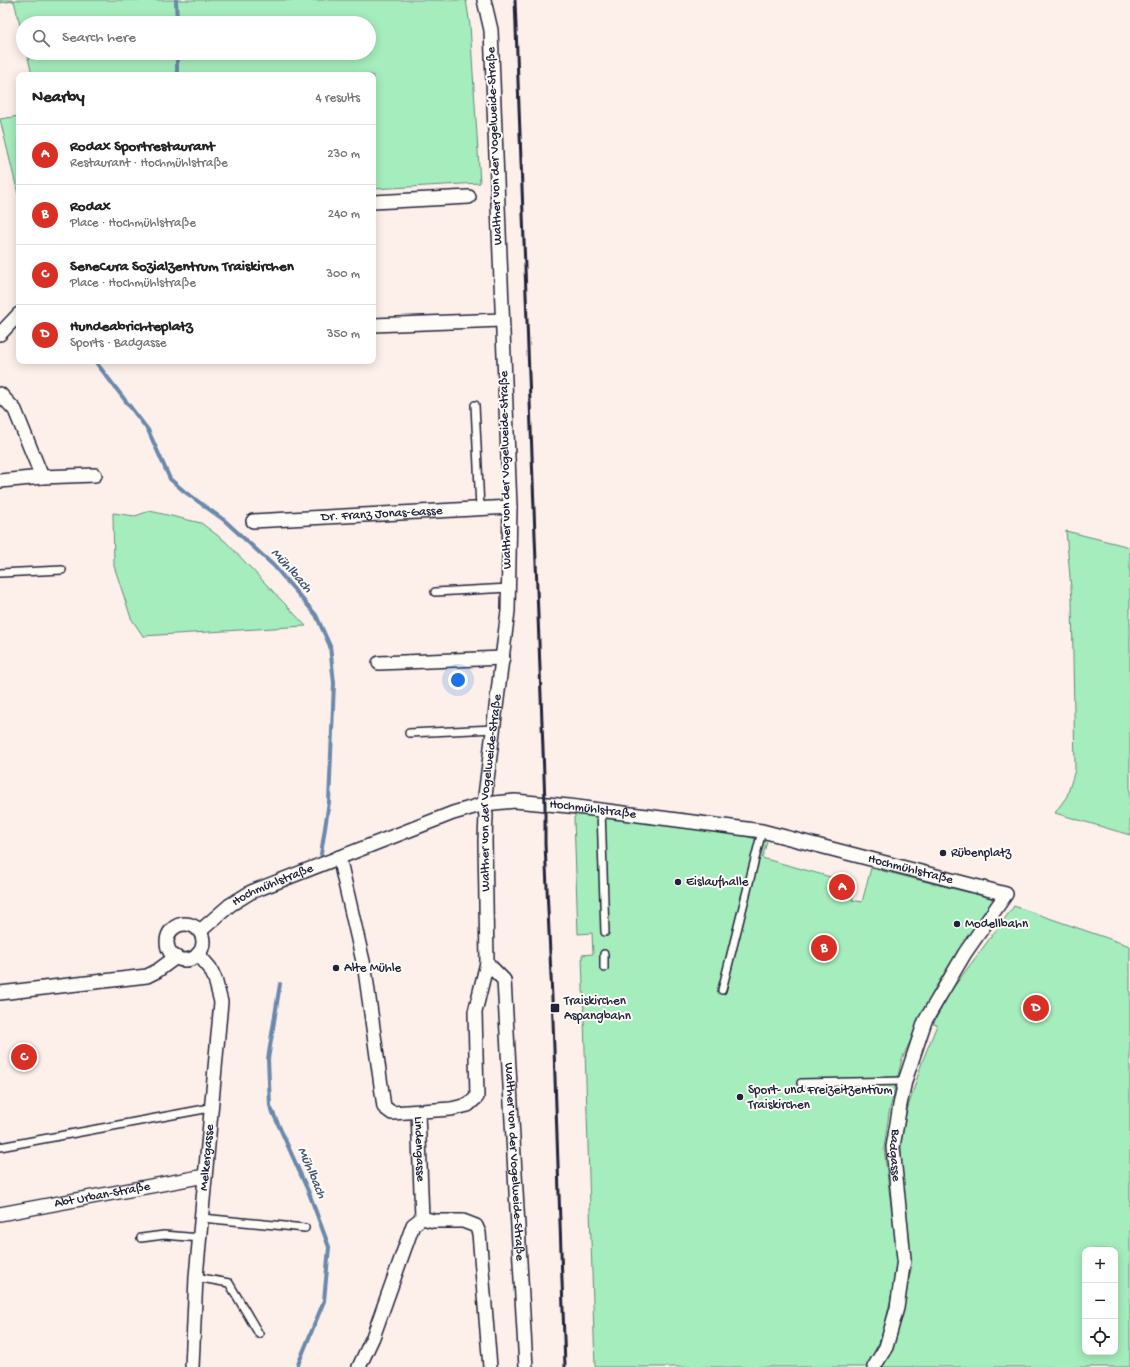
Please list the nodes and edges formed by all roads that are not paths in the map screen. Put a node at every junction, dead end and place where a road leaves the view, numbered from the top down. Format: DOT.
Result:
graph roads {
  1 [pos="484,0"];
  2 [pos="469,197"];
  3 [pos="376,202"];
  4 [pos="16,316"];
  5 [pos="502,320"];
  6 [pos="376,325"];
  7 [pos="2,328"];
  8 [pos="0,394"];
  9 [pos="475,405"];
  10 [pos="95,475"];
  11 [pos="42,477"];
  12 [pos="0,481"];
  13 [pos="510,506"];
  14 [pos="480,508"];
  15 [pos="253,521"];
  16 [pos="62,570"];
  17 [pos="0,574"];
  18 [pos="509,588"];
  19 [pos="435,592"];
  20 [pos="503,658"];
  21 [pos="379,663"];
  22 [pos="494,729"];
  23 [pos="409,733"];
  24 [pos="484,804"];
  25 [pos="601,810"];
  26 [pos="762,831"];
  27 [pos="340,857"];
  28 [pos="1006,894"];
  29 [pos="200,931"];
  30 [pos="605,932"];
  31 [pos="198,954"];
  32 [pos="604,954"];
  33 [pos="176,957"];
  34 [pos="488,963"];
  35 [pos="604,968"];
  36 [pos="722,990"];
  37 [pos="0,993"];
  38 [pos="905,1081"];
  39 [pos="801,1083"];
  40 [pos="210,1108"];
  41 [pos="418,1112"];
  42 [pos="0,1147"];
  43 [pos="205,1176"];
  44 [pos="0,1214"];
  45 [pos="202,1218"];
  46 [pos="422,1218"];
  47 [pos="305,1228"];
  48 [pos="141,1238"];
  49 [pos="200,1238"];
  50 [pos="196,1277"];
  51 [pos="259,1334"];
  52 [pos="192,1367"];
  53 [pos="360,1367"];
  54 [pos="490,1367"];
  55 [pos="526,1367"];
  56 [pos="874,1367"];
  1 -- 5 [label="street, Walther von der Vogelweide-Straße"];
  2 -- 3 [label="street"];
  4 -- 7 [label="street"];
  5 -- 6 [label="street"];
  5 -- 13 [label="street, Walther von der Vogelweide-Straße"];
  8 -- 11 [label="street"];
  9 -- 14 [label="lane"];
  10 -- 11 [label="street"];
  11 -- 12 [label="street"];
  13 -- 14 [label="street, Dr. Franz Jonas-Gasse"];
  13 -- 18 [label="street, Walther von der Vogelweide-Straße"];
  14 -- 15 [label="street, Dr. Franz Jonas-Gasse"];
  16 -- 17 [label="lane"];
  18 -- 19 [label="lane"];
  18 -- 20 [label="street, Walther von der Vogelweide-Straße"];
  20 -- 21 [label="street"];
  20 -- 22 [label="street, Walther von der Vogelweide-Straße"];
  22 -- 23 [label="lane"];
  22 -- 24 [label="street, Walther von der Vogelweide-Straße"];
  24 -- 25 [label="street, Hochmühlstraße"];
  24 -- 27 [label="street, Hochmühlstraße"];
  24 -- 34 [label="street, Walther von der Vogelweide-Straße"];
  25 -- 26 [label="street, Hochmühlstraße"];
  25 -- 30 [label="lane"];
  26 -- 28 [label="street, Hochmühlstraße"];
  26 -- 36 [label="lane"];
  27 -- 29 [label="street, Hochmühlstraße"];
  27 -- 41 [label="street, Lindengasse"];
  28 -- 38 [label="street, Badgasse"];
  29 -- 31 [label="street"];
  29 -- 33 [label="street"];
  31 -- 33 [label="street"];
  31 -- 40 [label="street, Melkergasse"];
  32 -- 35 [label="lane"];
  33 -- 37 [label="street"];
  34 -- 41 [label="street, Walther von der Vogelweide-Straße"];
  34 -- 55 [label="street, Walther von der Vogelweide-Straße"];
  38 -- 39 [label="lane"];
  38 -- 56 [label="street, Badgasse"];
  40 -- 42 [label="lane"];
  40 -- 43 [label="street, Melkergasse"];
  41 -- 46 [label="street, Lindengasse"];
  43 -- 44 [label="street, Abt Urban-Straße"];
  43 -- 45 [label="street, Melkergasse"];
  45 -- 47 [label="lane"];
  45 -- 49 [label="street, Melkergasse"];
  46 -- 53 [label="street"];
  46 -- 54 [label="street"];
  48 -- 49 [label="lane"];
  49 -- 50 [label="street, Melkergasse"];
  50 -- 51 [label="lane"];
  50 -- 52 [label="street, Melkergasse"];
}
